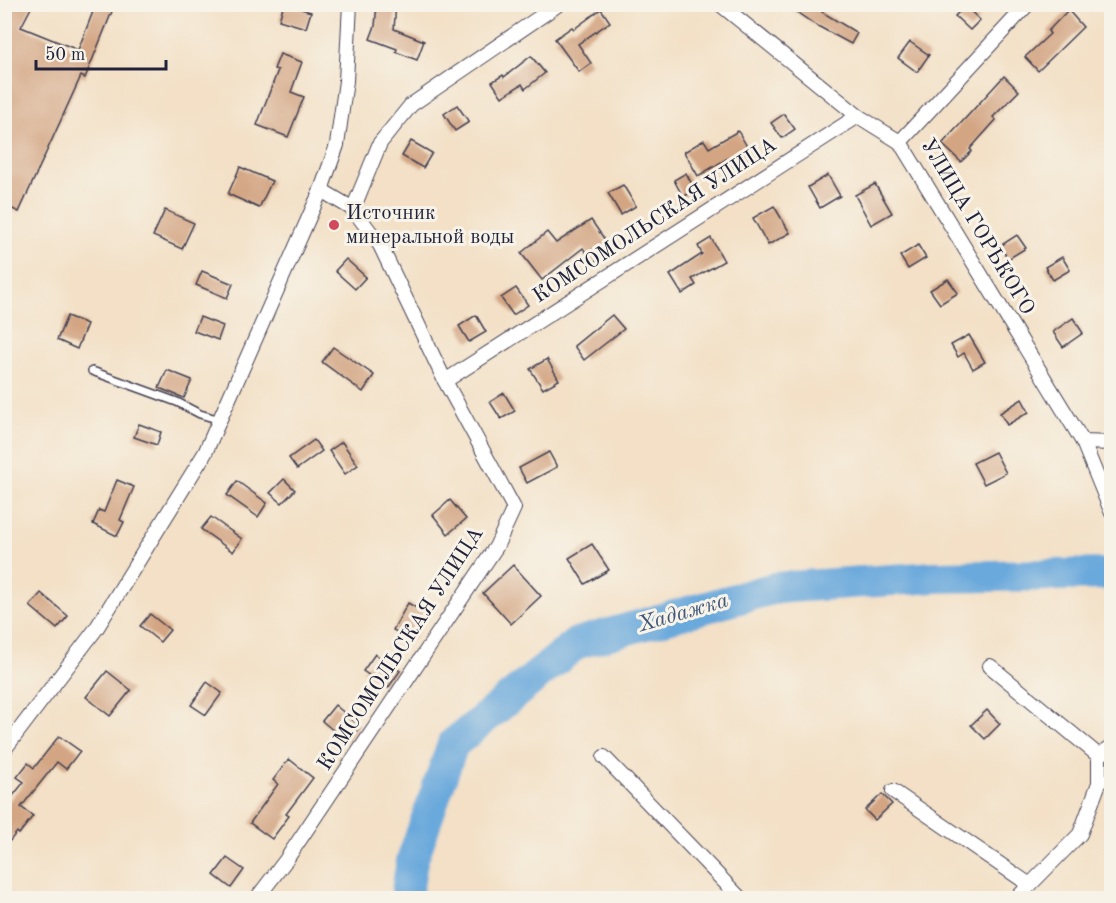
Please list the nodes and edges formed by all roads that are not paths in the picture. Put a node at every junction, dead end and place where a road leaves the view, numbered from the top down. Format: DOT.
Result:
graph roads {
  1 [pos="350,4"];
  2 [pos="559,4"];
  3 [pos="720,4"];
  4 [pos="1028,4"];
  5 [pos="858,116"];
  6 [pos="900,142"];
  7 [pos="321,190"];
  8 [pos="354,209"];
  9 [pos="92,371"];
  10 [pos="445,381"];
  11 [pos="220,420"];
  12 [pos="1083,442"];
  13 [pos="1112,443"];
  14 [pos="1112,513"];
  15 [pos="990,666"];
  16 [pos="1112,746"];
  17 [pos="4,750"];
  18 [pos="1099,756"];
  19 [pos="604,757"];
  20 [pos="1099,783"];
  21 [pos="892,791"];
  22 [pos="1112,792"];
  23 [pos="1030,885"];
  24 [pos="257,898"];
  25 [pos="740,898"];
  26 [pos="1017,898"];
  1 -- 7 [label="street"];
  2 -- 8 [label="street"];
  3 -- 5 [label="street, УЛИЦА ГОРЬКОГО"];
  4 -- 6 [label="street"];
  5 -- 6 [label="street, УЛИЦА ГОРЬКОГО"];
  5 -- 10 [label="street, КОМСОМОЛЬСКАЯ УЛИЦА"];
  6 -- 12 [label="street, УЛИЦА ГОРЬКОГО"];
  7 -- 8 [label="street"];
  7 -- 11 [label="street"];
  8 -- 10 [label="street, КОМСОМОЛЬСКАЯ УЛИЦА"];
  9 -- 11 [label="lane"];
  10 -- 24 [label="street, КОМСОМОЛЬСКАЯ УЛИЦА"];
  11 -- 17 [label="street"];
  12 -- 13 [label="street"];
  12 -- 14 [label="street, УЛИЦА ГОРЬКОГО"];
  15 -- 18 [label="street"];
  16 -- 18 [label="street"];
  18 -- 20 [label="street"];
  19 -- 25 [label="street"];
  20 -- 22 [label="street"];
  20 -- 23 [label="street"];
  21 -- 23 [label="street"];
  23 -- 26 [label="street"];
}
